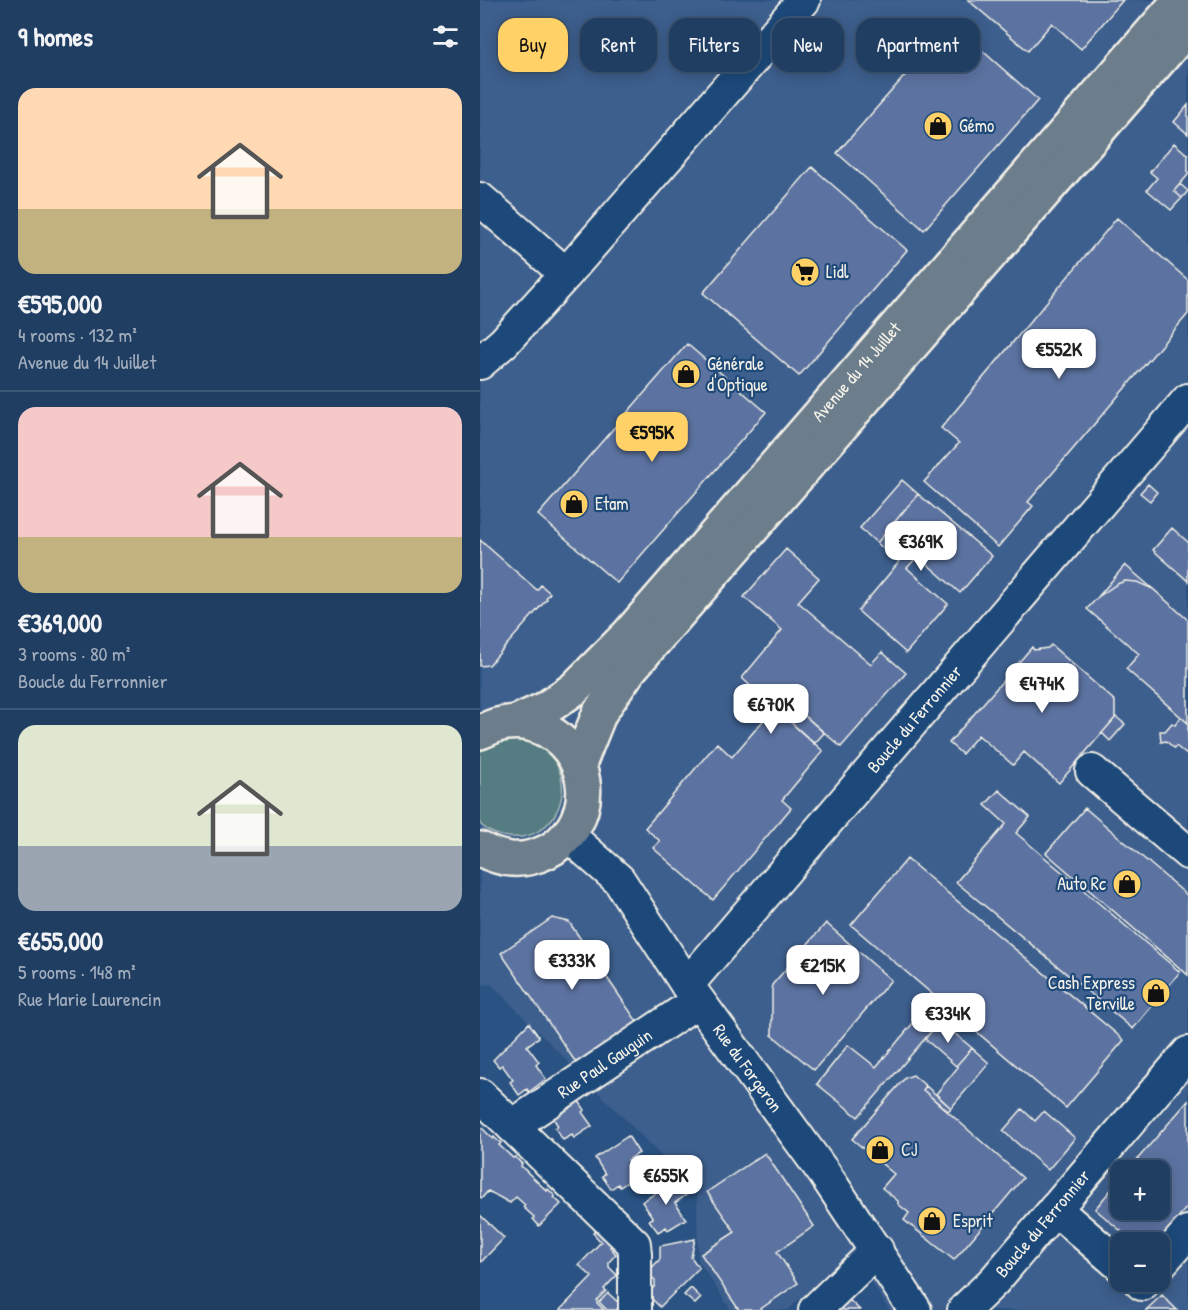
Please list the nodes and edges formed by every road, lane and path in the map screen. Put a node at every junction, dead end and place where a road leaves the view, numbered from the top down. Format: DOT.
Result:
graph roads {
  1 [pos="804,0"];
  2 [pos="1180,0"];
  3 [pos="1188,27"];
  4 [pos="480,199"];
  5 [pos="566,274"];
  6 [pos="480,363"];
  7 [pos="1188,400"];
  8 [pos="516,722"];
  9 [pos="480,732"];
  10 [pos="579,764"];
  11 [pos="1092,771"];
  12 [pos="568,835"];
  13 [pos="1188,853"];
  14 [pos="485,858"];
  15 [pos="693,993"];
  16 [pos="1188,1053"];
  17 [pos="480,1095"];
  18 [pos="512,1126"];
  19 [pos="1055,1209"];
  20 [pos="1188,1232"];
  21 [pos="877,1250"];
  22 [pos="1170,1253"];
  23 [pos="1110,1256"];
  24 [pos="635,1310"];
  25 [pos="815,1310"];
  26 [pos="915,1310"];
  27 [pos="964,1310"];
  1 -- 5 [label="street"];
  2 -- 8 [label="main road, Avenue du 14 Juillet"];
  3 -- 10 [label="main road, Avenue du 14 Juillet"];
  4 -- 5 [label="street"];
  5 -- 6 [label="street"];
  7 -- 15 [label="street, Boucle du Ferronnier"];
  8 -- 9 [label="main road, Avenue du 14 Juillet"];
  8 -- 10 [label="main road"];
  10 -- 12 [label="main road"];
  11 -- 13 [label="street"];
  12 -- 14 [label="main road"];
  12 -- 15 [label="street, Rue du Forgeron"];
  15 -- 18 [label="street, Rue Paul Gauguin"];
  15 -- 21 [label="street, Rue du Forgeron"];
  16 -- 19 [label="street, Boucle du Ferronnier"];
  17 -- 18 [label="street"];
  18 -- 24 [label="street"];
  19 -- 23 [label="street"];
  19 -- 27 [label="street, Boucle du Ferronnier"];
  20 -- 22 [label="street"];
  21 -- 25 [label="street"];
  21 -- 26 [label="street, Rue du Forgeron"];
}
